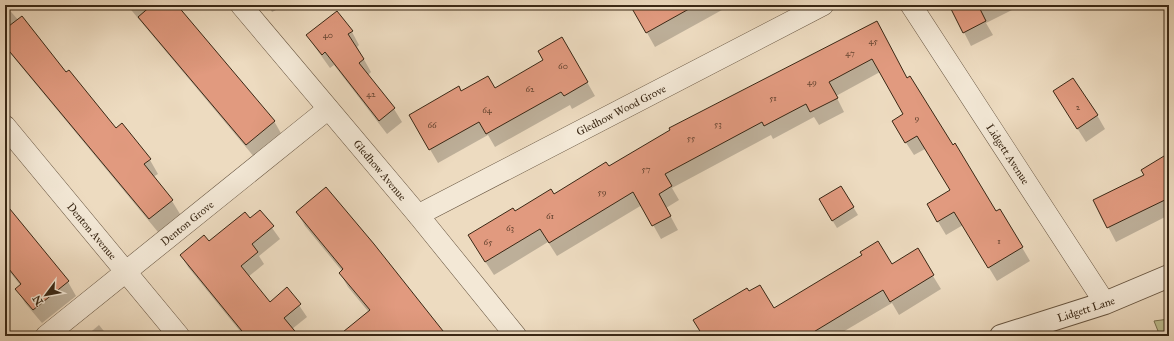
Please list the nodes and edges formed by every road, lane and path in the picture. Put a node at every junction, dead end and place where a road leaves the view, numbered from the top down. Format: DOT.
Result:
graph roads {
  1 [pos="241,5"];
  2 [pos="823,5"];
  3 [pos="911,5"];
  4 [pos="328,109"];
  5 [pos="5,126"];
  6 [pos="418,215"];
  7 [pos="126,272"];
  8 [pos="1169,276"];
  9 [pos="1106,304"];
  10 [pos="46,336"];
  11 [pos="179,336"];
  12 [pos="516,336"];
  13 [pos="1001,336"];
  1 -- 4 [label="street, Gledhow Avenue"];
  2 -- 6 [label="street, Gledhow Wood Grove"];
  3 -- 9 [label="street, Lidgett Avenue"];
  4 -- 6 [label="street, Gledhow Avenue"];
  4 -- 7 [label="street, Denton Grove"];
  5 -- 7 [label="street, Denton Avenue"];
  6 -- 12 [label="street, Gledhow Avenue"];
  7 -- 10 [label="street, Denton Grove"];
  7 -- 11 [label="street, Denton Avenue"];
  8 -- 9 [label="street, Lidgett Lane"];
  9 -- 13 [label="street, Lidgett Lane"];
}
